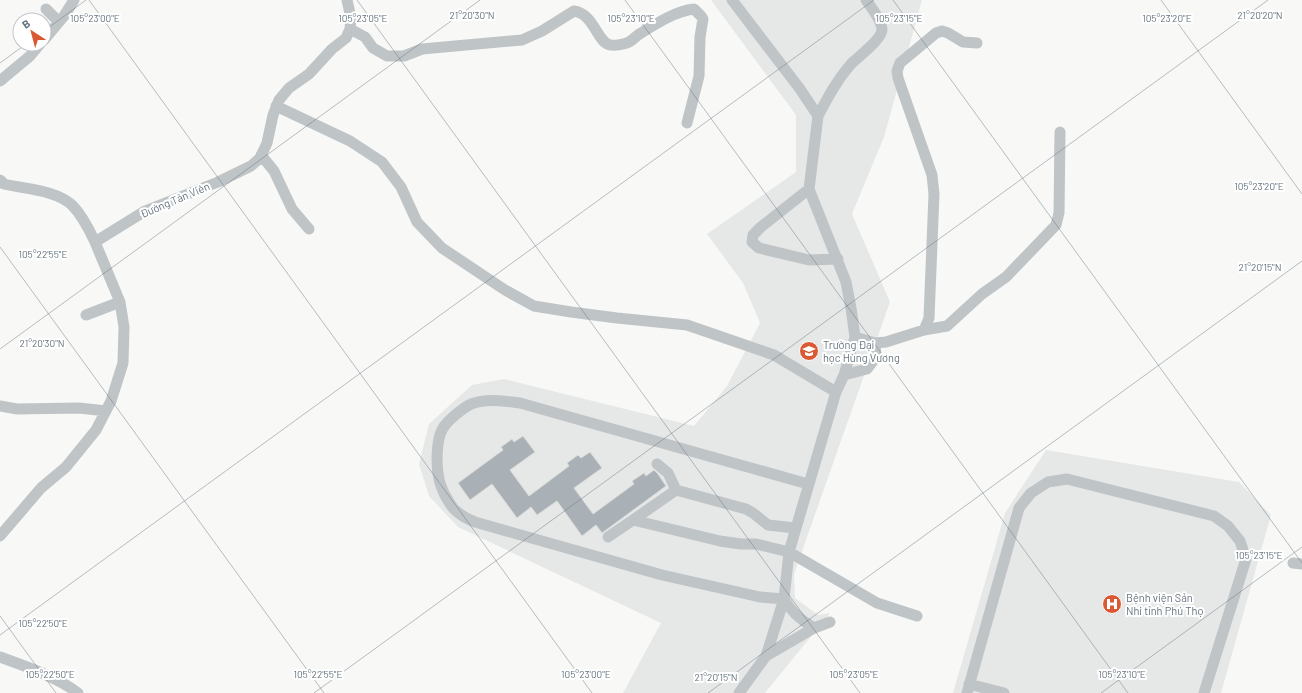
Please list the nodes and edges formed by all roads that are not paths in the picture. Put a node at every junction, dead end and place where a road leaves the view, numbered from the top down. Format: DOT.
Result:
graph roads {
  1 [pos="74,0"];
  2 [pos="347,0"];
  3 [pos="732,0"];
  4 [pos="866,0"];
  5 [pos="46,9"];
  6 [pos="59,22"];
  7 [pos="350,29"];
  8 [pos="52,30"];
  9 [pos="978,43"];
  10 [pos="33,52"];
  11 [pos="0,81"];
  12 [pos="276,106"];
  13 [pos="818,116"];
  14 [pos="687,123"];
  15 [pos="1060,132"];
  16 [pos="262,154"];
  17 [pos="2,184"];
  18 [pos="810,189"];
  19 [pos="309,229"];
  20 [pos="95,242"];
  21 [pos="838,259"];
  22 [pos="120,302"];
  23 [pos="86,314"];
  24 [pos="924,330"];
  25 [pos="854,337"];
  26 [pos="875,343"];
  27 [pos="844,375"];
  28 [pos="836,392"];
  29 [pos="0,406"];
  30 [pos="106,411"];
  31 [pos="657,464"];
  32 [pos="808,484"];
  33 [pos="676,490"];
  34 [pos="634,520"];
  35 [pos="795,528"];
  36 [pos="0,536"];
  37 [pos="608,536"];
  38 [pos="789,552"];
  39 [pos="784,599"];
  40 [pos="917,616"];
  41 [pos="830,622"];
  42 [pos="814,628"];
  43 [pos="766,656"];
  44 [pos="0,657"];
  45 [pos="968,689"];
  46 [pos="78,693"];
  47 [pos="739,693"];
  48 [pos="1004,693"];
  49 [pos="1204,693"];
  1 -- 6 [label="street"];
  2 -- 7 [label="street"];
  3 -- 13 [label="street"];
  4 -- 13 [label="street"];
  5 -- 6 [label="street"];
  6 -- 8 [label="street"];
  7 -- 12 [label="street, Đường Tản Viên"];
  7 -- 14 [label="street"];
  9 -- 24 [label="street"];
  10 -- 11 [label="street"];
  12 -- 16 [label="street, Đường Tản Viên"];
  12 -- 28 [label="street"];
  13 -- 18 [label="street"];
  15 -- 24 [label="street"];
  16 -- 19 [label="street"];
  16 -- 20 [label="street, Đường Tản Viên"];
  17 -- 20 [label="street"];
  18 -- 21 [label="street"];
  18 -- 21 [label="street"];
  20 -- 22 [label="street"];
  21 -- 25 [label="street"];
  22 -- 23 [label="street"];
  22 -- 30 [label="street"];
  24 -- 26 [label="street"];
  25 -- 26 [label="street"];
  25 -- 27 [label="street"];
  26 -- 27 [label="street"];
  27 -- 28 [label="street"];
  28 -- 32 [label="street"];
  29 -- 30 [label="street"];
  30 -- 36 [label="street"];
  31 -- 33 [label="street"];
  32 -- 35 [label="street"];
  32 -- 39 [label="street"];
  33 -- 34 [label="street"];
  33 -- 35 [label="street"];
  34 -- 37 [label="street"];
  34 -- 38 [label="street"];
  35 -- 38 [label="street"];
  38 -- 39 [label="street"];
  38 -- 40 [label="street"];
  39 -- 42 [label="street"];
  39 -- 43 [label="street"];
  41 -- 42 [label="street"];
  42 -- 43 [label="street"];
  43 -- 47 [label="street"];
  44 -- 46 [label="street"];
  45 -- 48 [label="street"];
  45 -- 49 [label="street"];
}
